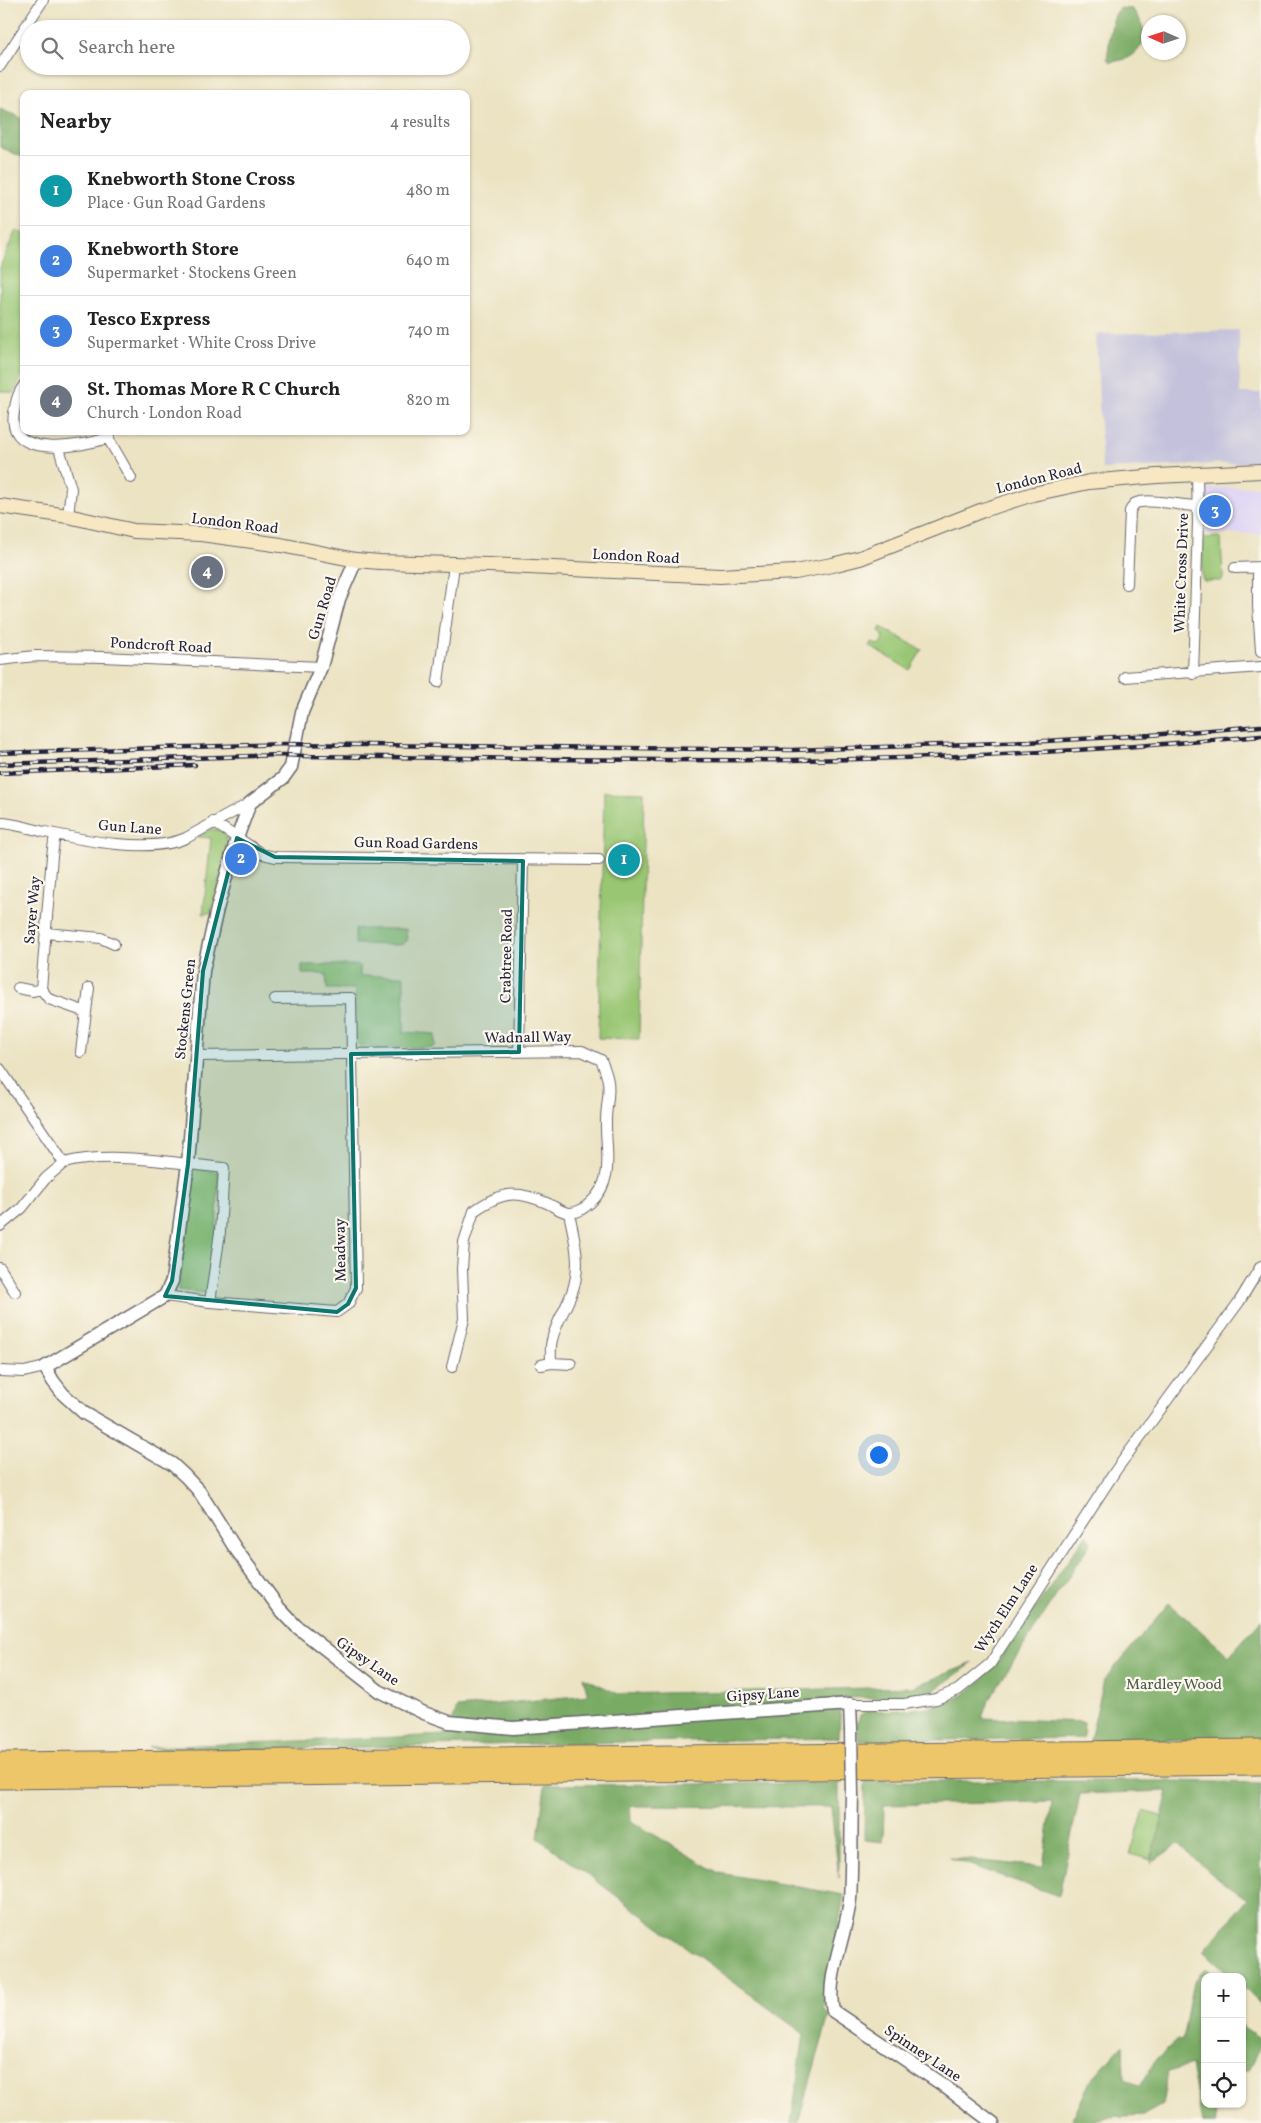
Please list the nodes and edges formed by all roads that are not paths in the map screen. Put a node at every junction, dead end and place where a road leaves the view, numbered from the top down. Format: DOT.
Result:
graph roads {
  1 [pos="43,0"];
  2 [pos="30,20"];
  3 [pos="20,35"];
  4 [pos="0,66"];
  5 [pos="20,389"];
  6 [pos="110,435"];
  7 [pos="59,448"];
  8 [pos="1261,471"];
  9 [pos="1196,474"];
  10 [pos="131,478"];
  11 [pos="0,506"];
  12 [pos="1198,506"];
  13 [pos="68,516"];
  14 [pos="356,560"];
  15 [pos="454,565"];
  16 [pos="1260,567"];
  17 [pos="1235,568"];
  18 [pos="1128,584"];
  19 [pos="1261,651"];
  20 [pos="0,660"];
  21 [pos="321,667"];
  22 [pos="1261,667"];
  23 [pos="1193,674"];
  24 [pos="1125,677"];
  25 [pos="438,682"];
  26 [pos="250,804"];
  27 [pos="213,822"];
  28 [pos="0,823"];
  29 [pos="55,834"];
  30 [pos="237,838"];
  31 [pos="599,860"];
  32 [pos="523,861"];
  33 [pos="46,933"];
  34 [pos="114,944"];
  35 [pos="18,988"];
  36 [pos="88,988"];
  37 [pos="41,989"];
  38 [pos="275,999"];
  39 [pos="86,1012"];
  40 [pos="81,1052"];
  41 [pos="519,1052"];
  42 [pos="351,1054"];
  43 [pos="197,1056"];
  44 [pos="0,1069"];
  45 [pos="64,1163"];
  46 [pos="188,1164"];
  47 [pos="569,1213"];
  48 [pos="0,1226"];
  49 [pos="1261,1266"];
  50 [pos="0,1268"];
  51 [pos="15,1292"];
  52 [pos="165,1296"];
  53 [pos="210,1302"];
  54 [pos="571,1364"];
  55 [pos="45,1367"];
  56 [pos="452,1367"];
  57 [pos="0,1372"];
  58 [pos="850,1704"];
  59 [pos="1261,1749"];
  60 [pos="0,1762"];
  61 [pos="1261,1765"];
  62 [pos="0,1779"];
  63 [pos="993,2123"];
  1 -- 2 [label="street"];
  3 -- 4 [label="street"];
  5 -- 7 [label="street"];
  6 -- 7 [label="street"];
  6 -- 10 [label="street"];
  7 -- 13 [label="street"];
  8 -- 9 [label="main road, London Road"];
  9 -- 12 [label="street, White Cross Drive"];
  9 -- 15 [label="main road, London Road"];
  11 -- 13 [label="main road, London Road"];
  12 -- 18 [label="street"];
  12 -- 23 [label="street, White Cross Drive"];
  13 -- 14 [label="main road, London Road"];
  14 -- 15 [label="main road, London Road"];
  14 -- 21 [label="street, Gun Road"];
  15 -- 25 [label="street"];
  16 -- 17 [label="street"];
  16 -- 19 [label="street"];
  20 -- 21 [label="street, Pondcroft Road"];
  21 -- 26 [label="street, Gun Road"];
  22 -- 23 [label="street"];
  23 -- 24 [label="street"];
  26 -- 27 [label="street, Gun Lane"];
  26 -- 30 [label="street, Stockens Green"];
  27 -- 29 [label="street, Gun Lane"];
  27 -- 30 [label="street, Gun Road Gardens"];
  28 -- 29 [label="street, Gun Lane"];
  29 -- 33 [label="street, Sayer Way"];
  30 -- 32 [label="street, Gun Road Gardens"];
  30 -- 43 [label="street, Stockens Green"];
  31 -- 32 [label="street, Gun Road Gardens"];
  32 -- 41 [label="street, Crabtree Road"];
  33 -- 34 [label="street"];
  33 -- 37 [label="street, Sayer Way"];
  35 -- 37 [label="street"];
  36 -- 39 [label="street"];
  37 -- 39 [label="street"];
  38 -- 42 [label="street, Meadway"];
  39 -- 40 [label="street"];
  41 -- 42 [label="street, Wadnall Way"];
  41 -- 47 [label="street, Wadnall Way"];
  42 -- 43 [label="street, Wadnall Way"];
  42 -- 53 [label="street, Meadway"];
  43 -- 46 [label="street, Stockens Green"];
  44 -- 45 [label="street"];
  45 -- 46 [label="street"];
  45 -- 48 [label="street"];
  46 -- 52 [label="street, Stockens Green"];
  46 -- 53 [label="street"];
  47 -- 54 [label="street"];
  47 -- 56 [label="street"];
  49 -- 58 [label="street, Wych Elm Lane"];
  50 -- 51 [label="street"];
  52 -- 53 [label="street, Meadway"];
  52 -- 55 [label="street"];
  55 -- 57 [label="street"];
  55 -- 58 [label="street, Gipsy Lane"];
  58 -- 63 [label="street, Spinney Lane, bridge"];
  59 -- 60 [label="highway"];
  61 -- 62 [label="highway"];
}
